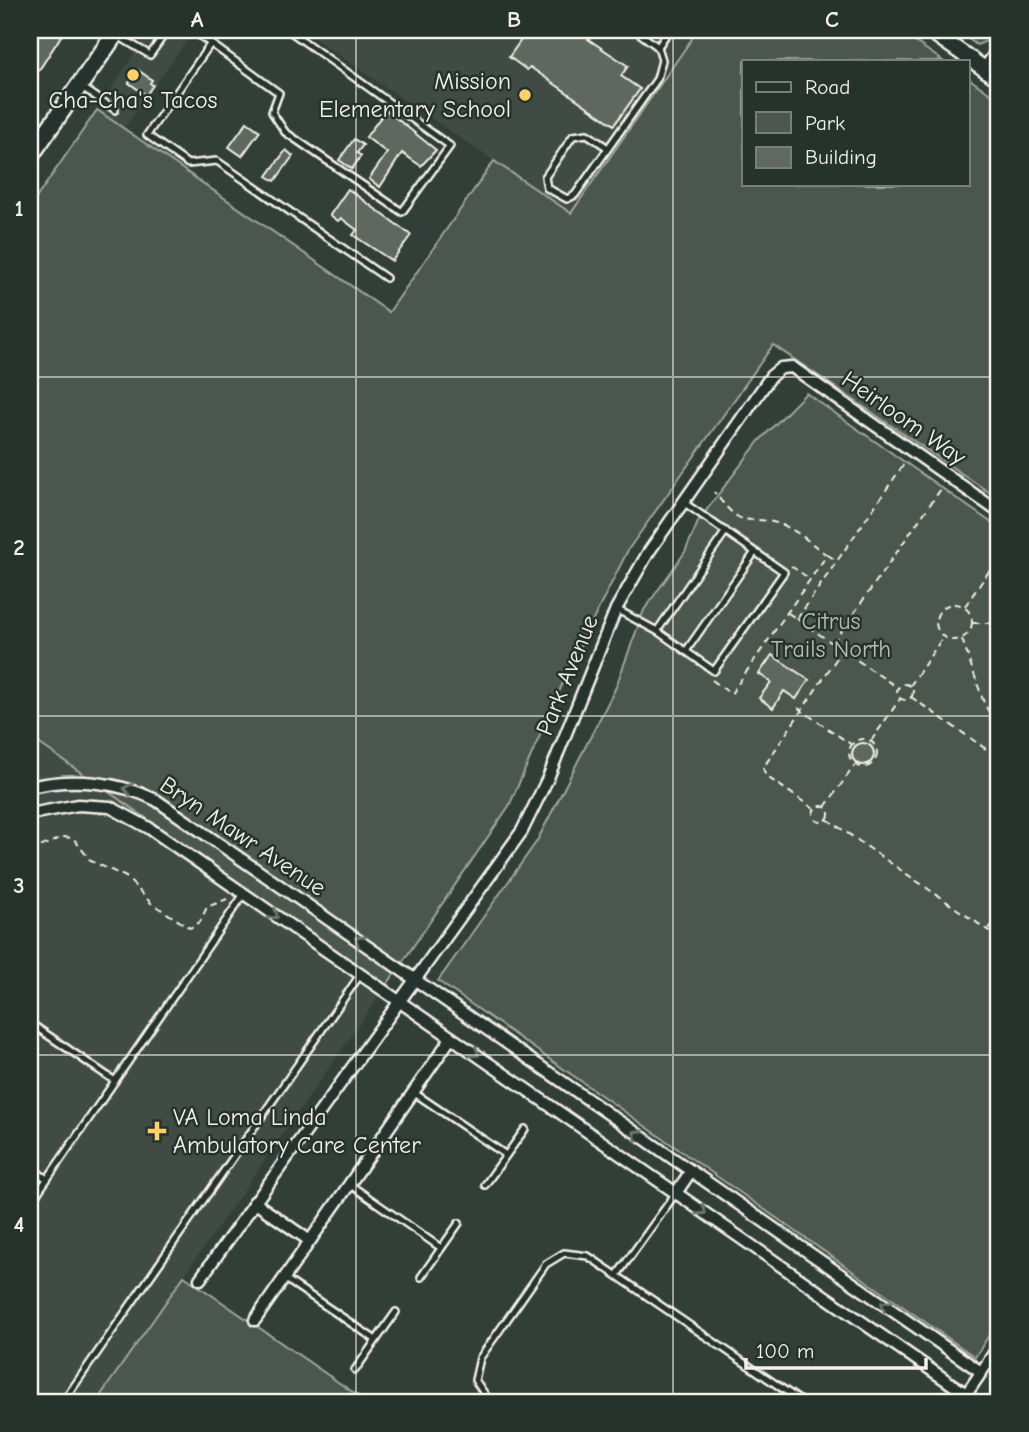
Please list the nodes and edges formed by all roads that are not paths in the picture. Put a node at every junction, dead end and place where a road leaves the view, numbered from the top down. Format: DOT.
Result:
graph roads {
  1 [pos="192,30"];
  2 [pos="288,30"];
  3 [pos="635,30"];
  4 [pos="669,30"];
  5 [pos="929,30"];
  6 [pos="117,32"];
  7 [pos="164,35"];
  8 [pos="211,44"];
  9 [pos="658,47"];
  10 [pos="999,51"];
  11 [pos="986,70"];
  12 [pos="999,79"];
  13 [pos="80,85"];
  14 [pos="115,110"];
  15 [pos="608,148"];
  16 [pos="30,156"];
  17 [pos="386,278"];
  18 [pos="781,368"];
  19 [pos="683,502"];
  20 [pos="999,512"];
  21 [pos="726,531"];
  22 [pos="755,552"];
  23 [pos="616,609"];
  24 [pos="657,631"];
  25 [pos="686,651"];
  26 [pos="30,787"];
  27 [pos="30,814"];
  28 [pos="244,894"];
  29 [pos="360,975"];
  30 [pos="415,978"];
  31 [pos="398,1001"];
  32 [pos="30,1023"];
  33 [pos="451,1038"];
  34 [pos="114,1081"];
  35 [pos="413,1092"];
  36 [pos="525,1129"];
  37 [pos="506,1155"];
  38 [pos="30,1167"];
  39 [pos="691,1171"];
  40 [pos="47,1179"];
  41 [pos="349,1184"];
  42 [pos="485,1185"];
  43 [pos="676,1193"];
  44 [pos="254,1202"];
  45 [pos="30,1204"];
  46 [pos="459,1223"];
  47 [pos="310,1241"];
  48 [pos="441,1248"];
  49 [pos="421,1276"];
  50 [pos="617,1276"];
  51 [pos="284,1278"];
  52 [pos="200,1279"];
  53 [pos="396,1312"];
  54 [pos="255,1320"];
  55 [pos="376,1340"];
  56 [pos="999,1346"];
  57 [pos="355,1370"];
  58 [pos="982,1372"];
  59 [pos="963,1398"];
  60 [pos="63,1402"];
  61 [pos="490,1402"];
  62 [pos="802,1402"];
  1 -- 8 [label="lane"];
  2 -- 8 [label="lane"];
  3 -- 9 [label="lane"];
  4 -- 9 [label="lane"];
  5 -- 11 [label="main road"];
  6 -- 7 [label="lane"];
  6 -- 13 [label="main road"];
  8 -- 17 [label="lane"];
  9 -- 15 [label="lane"];
  10 -- 11 [label="main road"];
  11 -- 12 [label="main road"];
  13 -- 14 [label="lane"];
  13 -- 16 [label="main road"];
  15 -- 15 [label="lane"];
  18 -- 19 [label="street, Park Avenue"];
  18 -- 20 [label="street, Heirloom Way"];
  19 -- 21 [label="lane"];
  19 -- 23 [label="street, Park Avenue"];
  21 -- 22 [label="lane"];
  21 -- 24 [label="lane"];
  22 -- 25 [label="lane"];
  22 -- 25 [label="lane"];
  23 -- 24 [label="lane"];
  23 -- 30 [label="street, Park Avenue"];
  24 -- 25 [label="lane"];
  30 -- 26 [label="street, Bryn Mawr Avenue, one-way"];
  27 -- 28 [label="street, Bryn Mawr Avenue"];
  28 -- 29 [label="street, Bryn Mawr Avenue, one-way"];
  28 -- 34 [label="lane"];
  29 -- 31 [label="street, Bryn Mawr Avenue"];
  29 -- 60 [label="lane"];
  30 -- 31 [label="street, Park Avenue"];
  39 -- 30 [label="street, Bryn Mawr Avenue, one-way"];
  31 -- 33 [label="street, Bryn Mawr Avenue"];
  31 -- 44 [label="street, Park Avenue"];
  32 -- 34 [label="lane"];
  33 -- 35 [label="street"];
  33 -- 43 [label="street, Bryn Mawr Avenue, one-way"];
  34 -- 40 [label="lane"];
  35 -- 37 [label="lane"];
  35 -- 41 [label="street"];
  36 -- 37 [label="lane"];
  37 -- 42 [label="lane"];
  38 -- 40 [label="lane"];
  39 -- 43 [label="street"];
  58 -- 39 [label="street, Bryn Mawr Avenue, one-way"];
  40 -- 45 [label="lane"];
  41 -- 47 [label="street"];
  41 -- 48 [label="lane"];
  43 -- 50 [label="lane"];
  43 -- 59 [label="street, Bryn Mawr Avenue, one-way"];
  44 -- 47 [label="street"];
  44 -- 52 [label="street, Park Avenue"];
  46 -- 48 [label="lane"];
  47 -- 51 [label="street"];
  48 -- 49 [label="lane"];
  50 -- 61 [label="lane"];
  50 -- 62 [label="lane"];
  51 -- 54 [label="street"];
  51 -- 55 [label="lane"];
  53 -- 55 [label="lane"];
  55 -- 57 [label="lane"];
  56 -- 58 [label="street"];
  58 -- 59 [label="street"];
}
